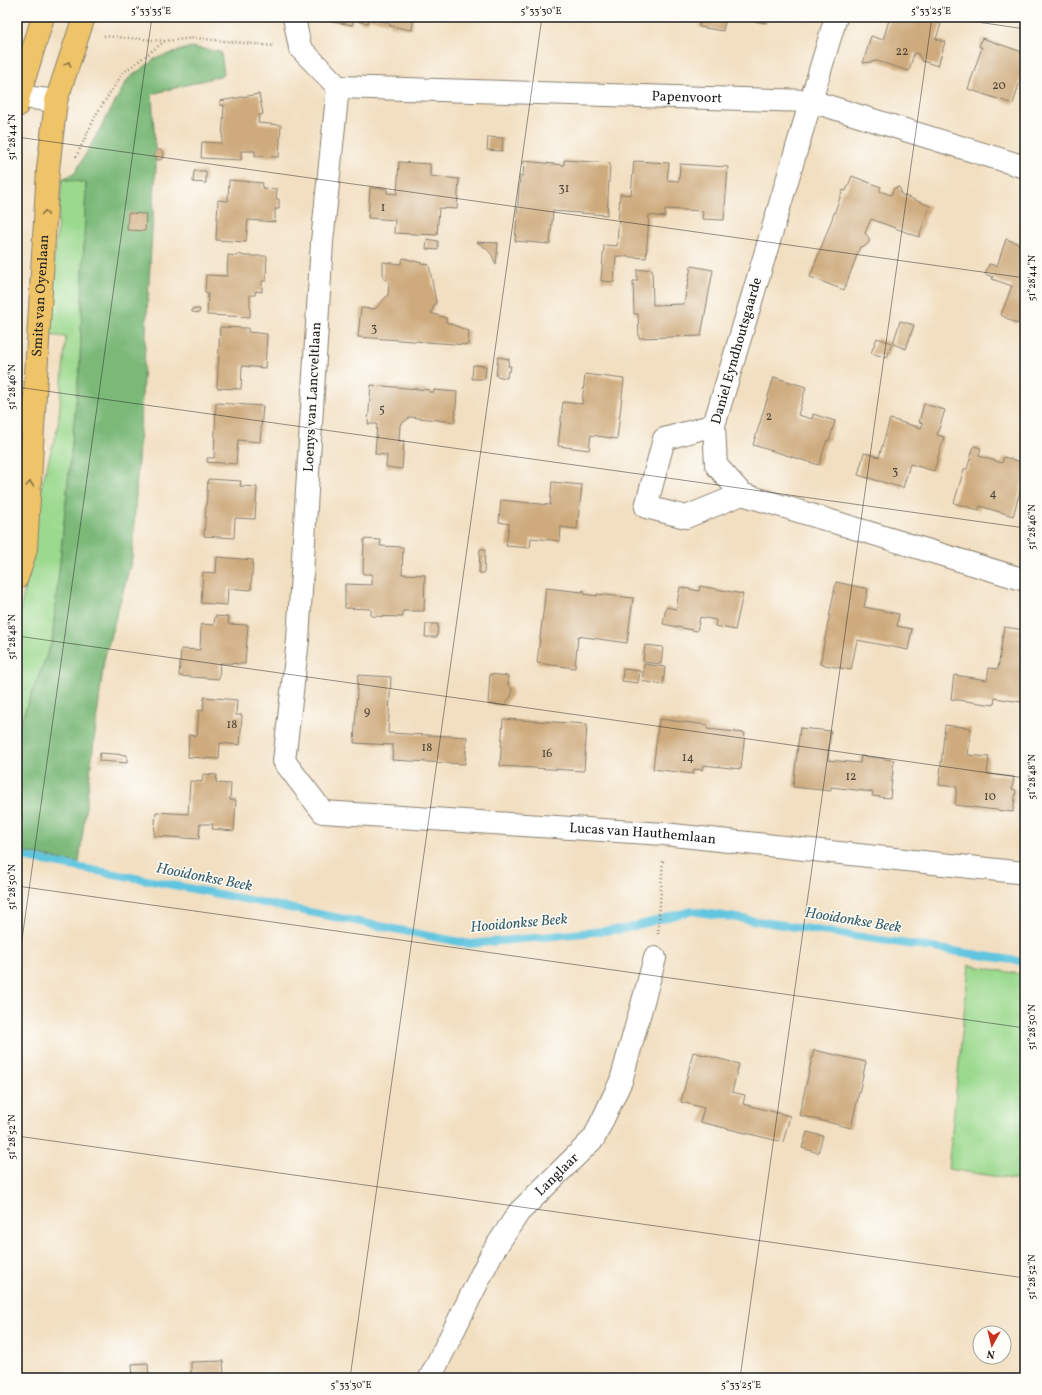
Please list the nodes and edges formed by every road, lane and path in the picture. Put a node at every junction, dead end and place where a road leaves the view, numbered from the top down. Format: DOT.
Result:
graph roads {
  1 [pos="43,17"];
  2 [pos="84,17"];
  3 [pos="294,17"];
  4 [pos="836,17"];
  5 [pos="300,48"];
  6 [pos="338,87"];
  7 [pos="18,99"];
  8 [pos="56,101"];
  9 [pos="811,101"];
  10 [pos="17,166"];
  11 [pos="1025,167"];
  12 [pos="48,169"];
  13 [pos="714,425"];
  14 [pos="742,494"];
  15 [pos="17,578"];
  16 [pos="1025,580"];
  17 [pos="284,761"];
  18 [pos="664,834"];
  19 [pos="1025,873"];
  20 [pos="660,926"];
  21 [pos="655,958"];
  22 [pos="430,1378"];
  1 -- 7 [label="main road"];
  8 -- 2 [label="main road, Smits van Oyenlaan, one-way"];
  3 -- 5 [label="street"];
  4 -- 9 [label="street, Daniel Eyndhoutsgaarde"];
  5 -- 6 [label="street"];
  5 -- 12 [label="path"];
  6 -- 9 [label="street, Papenvoort"];
  6 -- 17 [label="street, Loenys van Lancveltlaan"];
  7 -- 8 [label="street"];
  8 -- 12 [label="main road, Smits van Oyenlaan"];
  9 -- 11 [label="street, Papenvoort"];
  9 -- 13 [label="street, Daniel Eyndhoutsgaarde"];
  10 -- 12 [label="path"];
  15 -- 12 [label="main road, Smits van Oyenlaan, one-way"];
  13 -- 14 [label="street, Daniel Eyndhoutsgaarde"];
  13 -- 14 [label="street"];
  14 -- 16 [label="street"];
  17 -- 18 [label="street, Lucas van Hauthemlaan"];
  18 -- 19 [label="street, Lucas van Hauthemlaan"];
  18 -- 20 [label="path"];
  21 -- 22 [label="street, Langlaar"];
}
